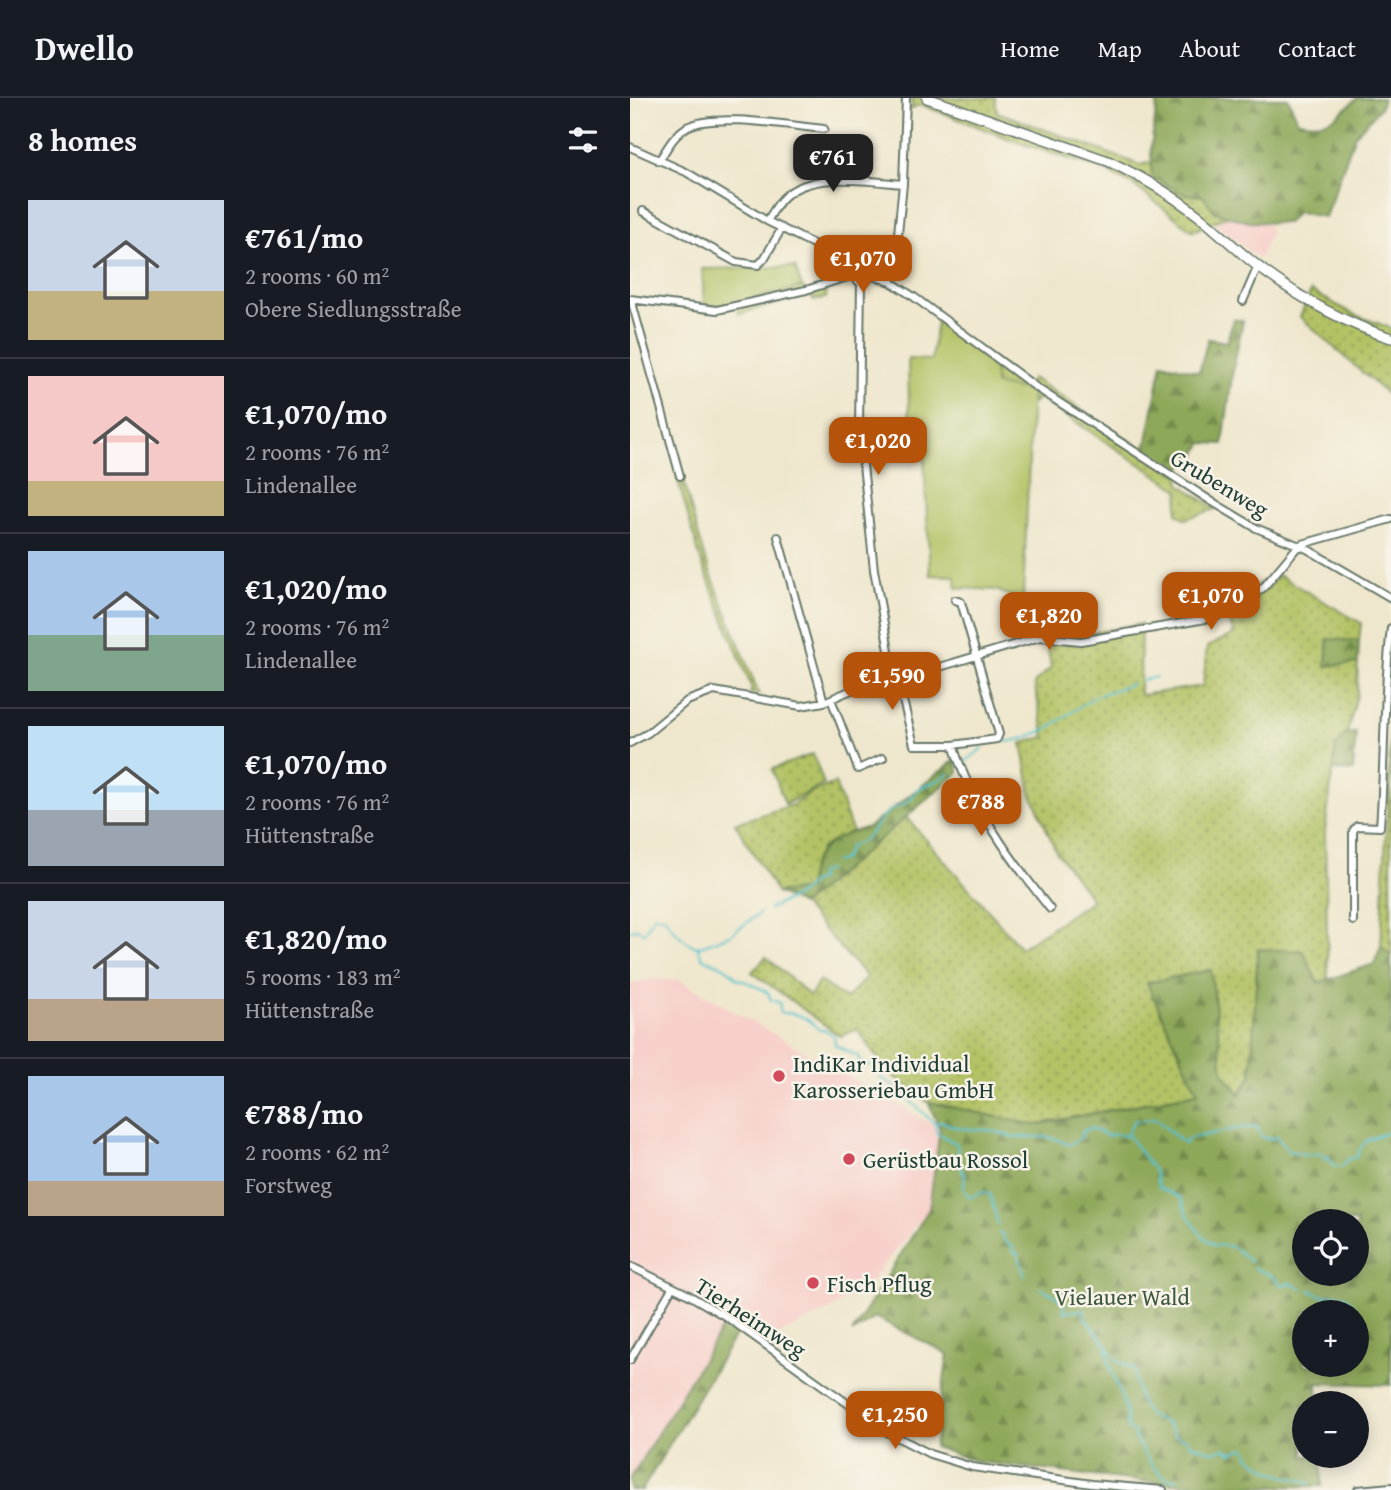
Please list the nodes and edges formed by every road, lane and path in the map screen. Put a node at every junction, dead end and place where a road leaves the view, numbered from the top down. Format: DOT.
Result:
graph roads {
  1 [pos="906,98"];
  2 [pos="927,98"];
  3 [pos="824,129"];
  4 [pos="630,147"];
  5 [pos="659,160"];
  6 [pos="903,184"];
  7 [pos="643,211"];
  8 [pos="767,221"];
  9 [pos="782,228"];
  10 [pos="1258,266"];
  11 [pos="859,267"];
  12 [pos="854,275"];
  13 [pos="870,275"];
  14 [pos="861,282"];
  15 [pos="891,282"];
  16 [pos="630,299"];
  17 [pos="1244,301"];
  18 [pos="1390,339"];
  19 [pos="680,476"];
  20 [pos="1391,519"];
  21 [pos="778,537"];
  22 [pos="1299,545"];
  23 [pos="1391,598"];
  24 [pos="955,600"];
  25 [pos="1391,628"];
  26 [pos="976,654"];
  27 [pos="895,672"];
  28 [pos="827,700"];
  29 [pos="630,743"];
  30 [pos="953,745"];
  31 [pos="883,758"];
  32 [pos="1050,909"];
  33 [pos="1353,922"];
  34 [pos="630,1266"];
  35 [pos="671,1288"];
  36 [pos="630,1360"];
  37 [pos="1391,1487"];
  38 [pos="1163,1490"];
  39 [pos="1358,1490"];
  1 -- 6 [label="street"];
  2 -- 10 [label="main road"];
  3 -- 5 [label="street"];
  4 -- 5 [label="street"];
  5 -- 8 [label="street"];
  6 -- 8 [label="street"];
  6 -- 15 [label="street"];
  7 -- 9 [label="street"];
  8 -- 9 [label="street"];
  9 -- 11 [label="street"];
  10 -- 17 [label="street"];
  10 -- 18 [label="main road"];
  11 -- 12 [label="street"];
  11 -- 13 [label="street"];
  12 -- 14 [label="street"];
  12 -- 16 [label="street"];
  13 -- 14 [label="street"];
  13 -- 15 [label="street, Grubenweg"];
  14 -- 27 [label="street"];
  15 -- 22 [label="street, Grubenweg"];
  16 -- 19 [label="street"];
  20 -- 22 [label="street"];
  21 -- 28 [label="street"];
  22 -- 23 [label="street, Grubenweg"];
  22 -- 26 [label="street"];
  24 -- 26 [label="street"];
  25 -- 33 [label="street"];
  26 -- 27 [label="street"];
  26 -- 30 [label="street"];
  27 -- 28 [label="street"];
  27 -- 30 [label="street"];
  28 -- 29 [label="street"];
  28 -- 31 [label="street"];
  30 -- 32 [label="street"];
  34 -- 35 [label="street, Tierheimweg"];
  35 -- 36 [label="street"];
  35 -- 38 [label="street, Tierheimweg"];
  37 -- 39 [label="street"];
}
